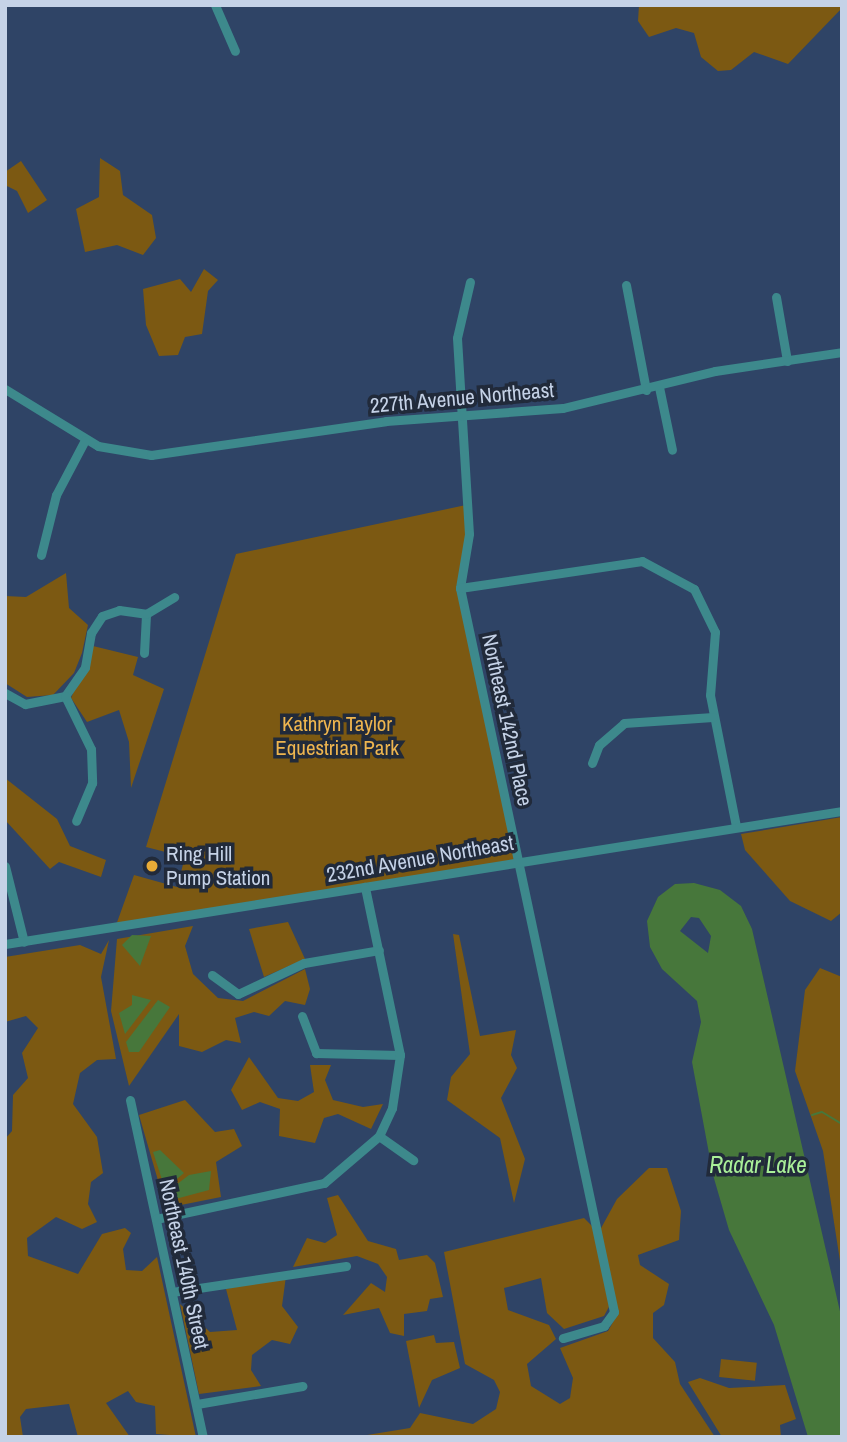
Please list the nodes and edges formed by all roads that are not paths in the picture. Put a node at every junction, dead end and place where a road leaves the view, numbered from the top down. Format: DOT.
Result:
graph roads {
  1 [pos="215,5"];
  2 [pos="235,51"];
  3 [pos="470,282"];
  4 [pos="626,285"];
  5 [pos="776,297"];
  6 [pos="842,352"];
  7 [pos="787,360"];
  8 [pos="659,387"];
  9 [pos="5,389"];
  10 [pos="646,390"];
  11 [pos="459,418"];
  12 [pos="85,440"];
  13 [pos="672,450"];
  14 [pos="41,555"];
  15 [pos="460,588"];
  16 [pos="174,597"];
  17 [pos="146,614"];
  18 [pos="144,653"];
  19 [pos="5,692"];
  20 [pos="65,696"];
  21 [pos="713,717"];
  22 [pos="592,763"];
  23 [pos="842,811"];
  24 [pos="76,821"];
  25 [pos="736,826"];
  26 [pos="520,859"];
  27 [pos="5,866"];
  28 [pos="365,887"];
  29 [pos="17,894"];
  30 [pos="5,896"];
  31 [pos="24,942"];
  32 [pos="5,944"];
  33 [pos="379,950"];
  34 [pos="212,975"];
  35 [pos="302,1016"];
  36 [pos="400,1055"];
  37 [pos="130,1100"];
  38 [pos="379,1136"];
  39 [pos="414,1160"];
  40 [pos="156,1219"];
  41 [pos="346,1266"];
  42 [pos="172,1292"];
  43 [pos="563,1338"];
  44 [pos="302,1386"];
  45 [pos="197,1404"];
  46 [pos="203,1437"];
  1 -- 2 [label="street"];
  3 -- 11 [label="street, Northeast 142nd Place"];
  4 -- 10 [label="street"];
  5 -- 7 [label="street"];
  6 -- 7 [label="street, 227th Avenue Northeast"];
  7 -- 8 [label="street, 227th Avenue Northeast"];
  8 -- 10 [label="street, 227th Avenue Northeast"];
  8 -- 13 [label="street"];
  9 -- 12 [label="street, 227th Avenue Northeast"];
  10 -- 11 [label="street, 227th Avenue Northeast"];
  11 -- 12 [label="street, 227th Avenue Northeast"];
  11 -- 15 [label="street, Northeast 142nd Place"];
  12 -- 14 [label="street"];
  15 -- 21 [label="street"];
  15 -- 26 [label="street, Northeast 142nd Place"];
  16 -- 17 [label="street"];
  17 -- 18 [label="street"];
  17 -- 20 [label="street"];
  19 -- 20 [label="street"];
  20 -- 24 [label="street"];
  21 -- 22 [label="street"];
  21 -- 25 [label="street"];
  23 -- 25 [label="street, 232nd Avenue Northeast"];
  25 -- 26 [label="street, 232nd Avenue Northeast"];
  26 -- 28 [label="street, 232nd Avenue Northeast"];
  26 -- 43 [label="street, Northeast 142nd Place"];
  27 -- 29 [label="street"];
  28 -- 31 [label="street, 232nd Avenue Northeast"];
  28 -- 33 [label="street"];
  29 -- 30 [label="street"];
  29 -- 31 [label="street"];
  31 -- 32 [label="street, 232nd Avenue Northeast"];
  33 -- 34 [label="street"];
  33 -- 36 [label="street"];
  35 -- 36 [label="street"];
  36 -- 38 [label="street"];
  37 -- 40 [label="street, Northeast 140th Street"];
  38 -- 39 [label="street"];
  38 -- 40 [label="street"];
  40 -- 42 [label="street, Northeast 140th Street"];
  41 -- 42 [label="street"];
  42 -- 45 [label="street, Northeast 140th Street"];
  44 -- 45 [label="street"];
  45 -- 46 [label="street, Northeast 140th Street"];
}
